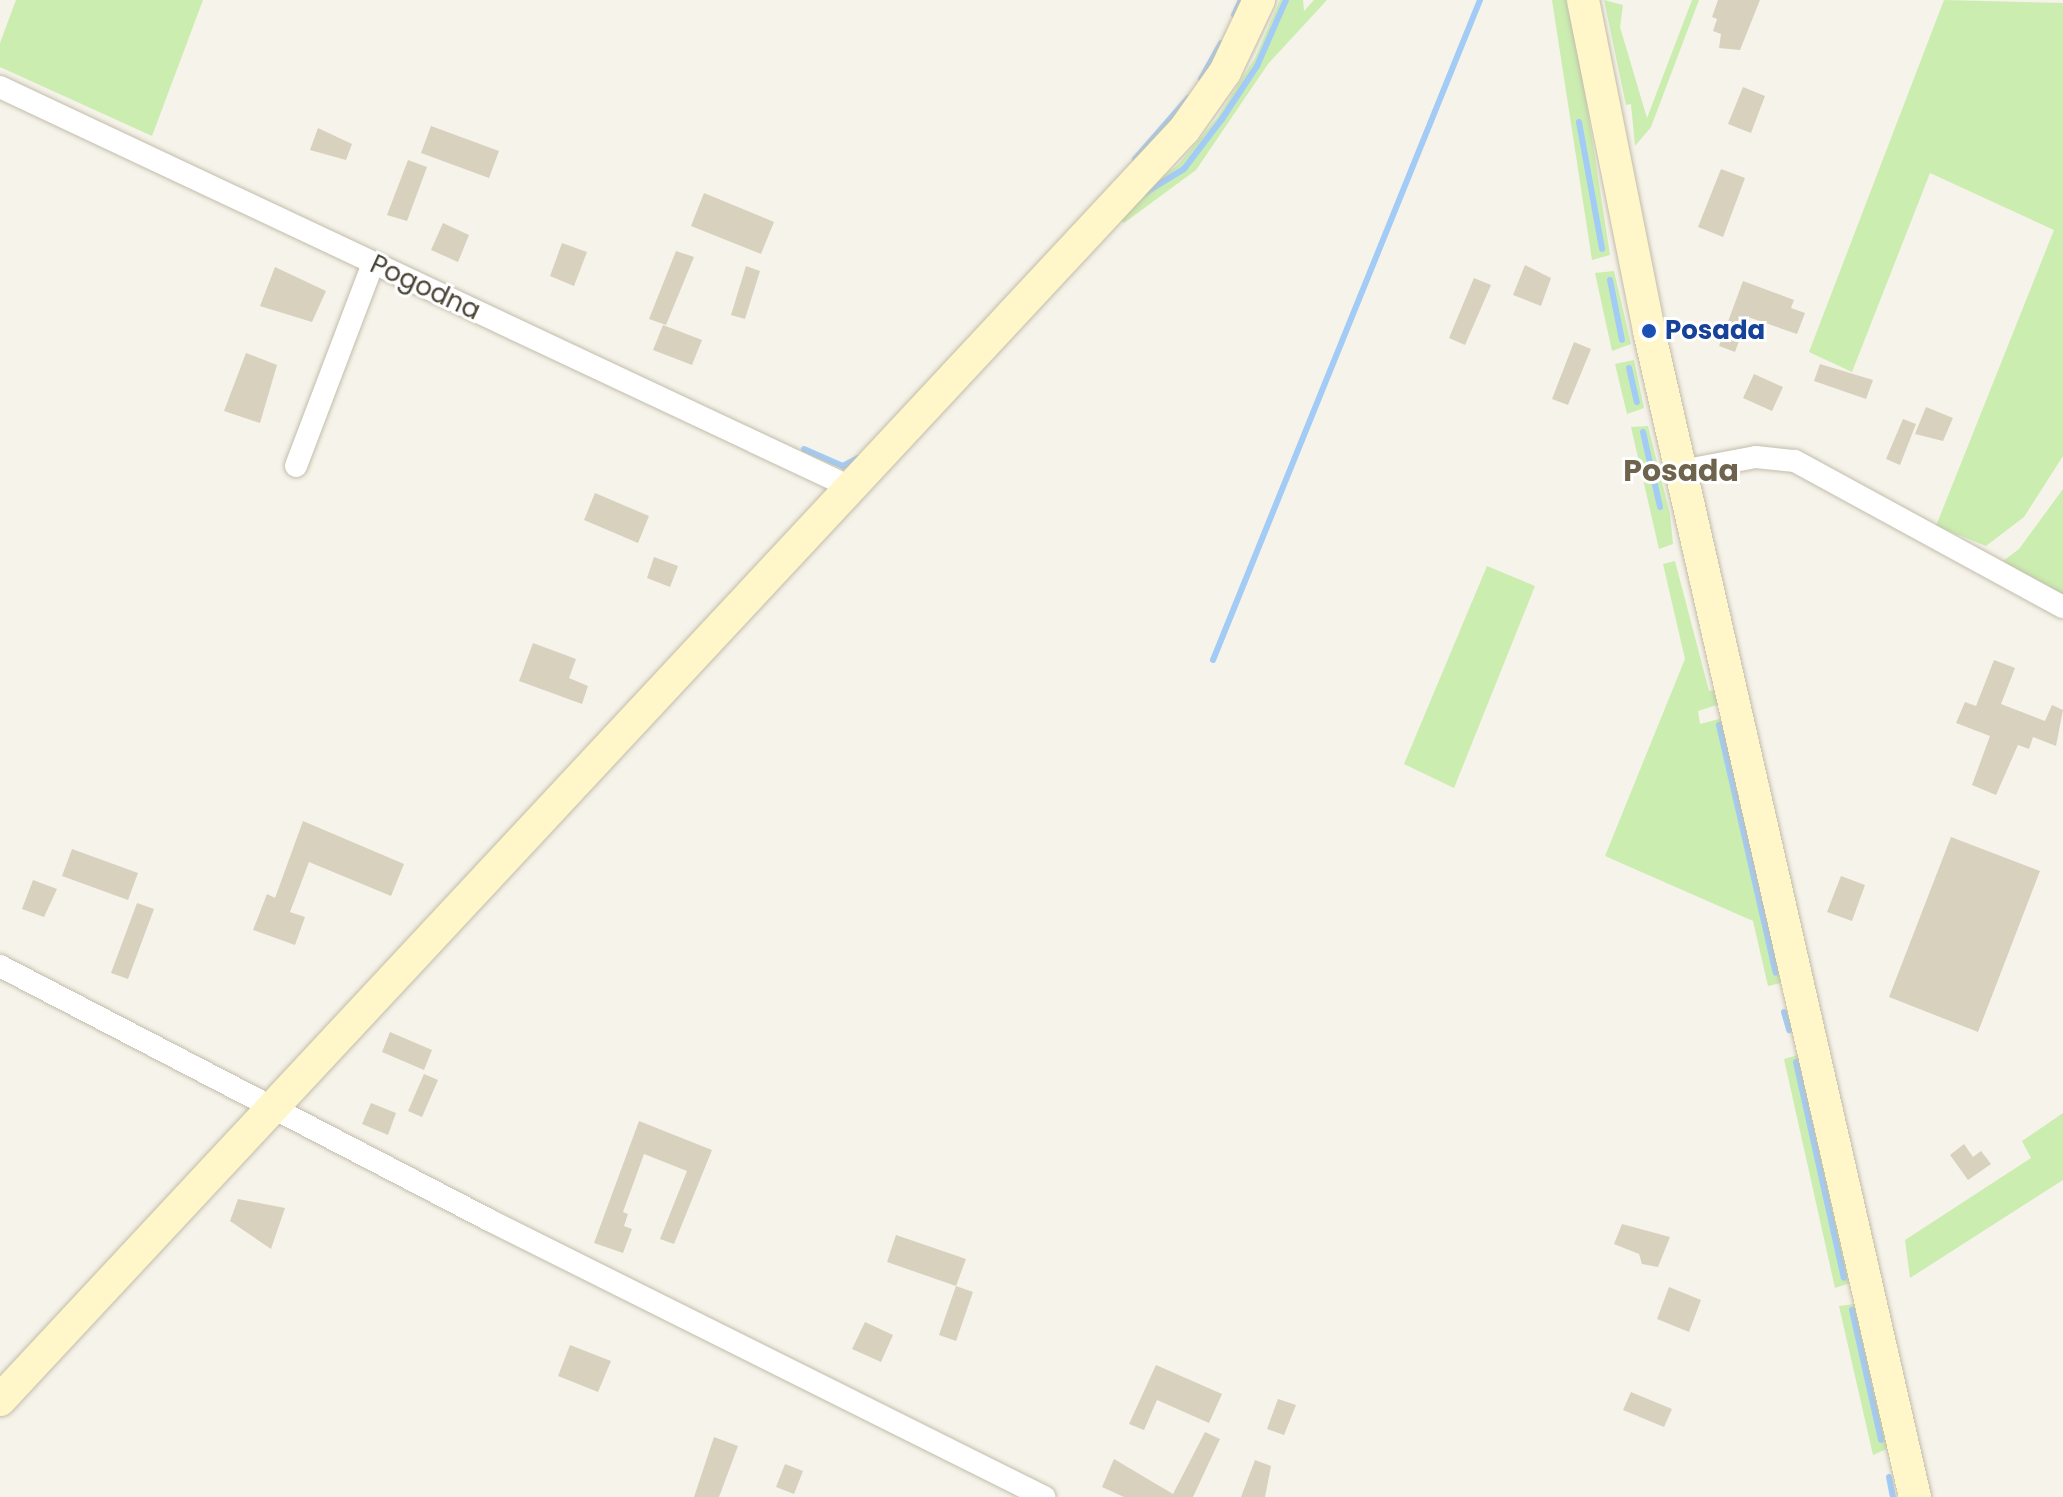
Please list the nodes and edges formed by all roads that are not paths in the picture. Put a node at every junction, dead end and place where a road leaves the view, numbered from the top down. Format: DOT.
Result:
graph roads {
  1 [pos="1259,0"];
  2 [pos="1583,0"];
  3 [pos="0,87"];
  4 [pos="373,263"];
  5 [pos="296,466"];
  6 [pos="1681,471"];
  7 [pos="850,487"];
  8 [pos="2063,607"];
  9 [pos="0,966"];
  10 [pos="275,1106"];
  11 [pos="0,1400"];
  12 [pos="1044,1497"];
  13 [pos="1915,1497"];
  1 -- 7 [label="street"];
  2 -- 6 [label="street"];
  3 -- 4 [label="street, Pogodna"];
  4 -- 5 [label="street"];
  4 -- 7 [label="street, Pogodna"];
  6 -- 8 [label="street"];
  6 -- 13 [label="street"];
  7 -- 10 [label="street"];
  9 -- 10 [label="street"];
  10 -- 11 [label="street"];
  10 -- 12 [label="street"];
}
